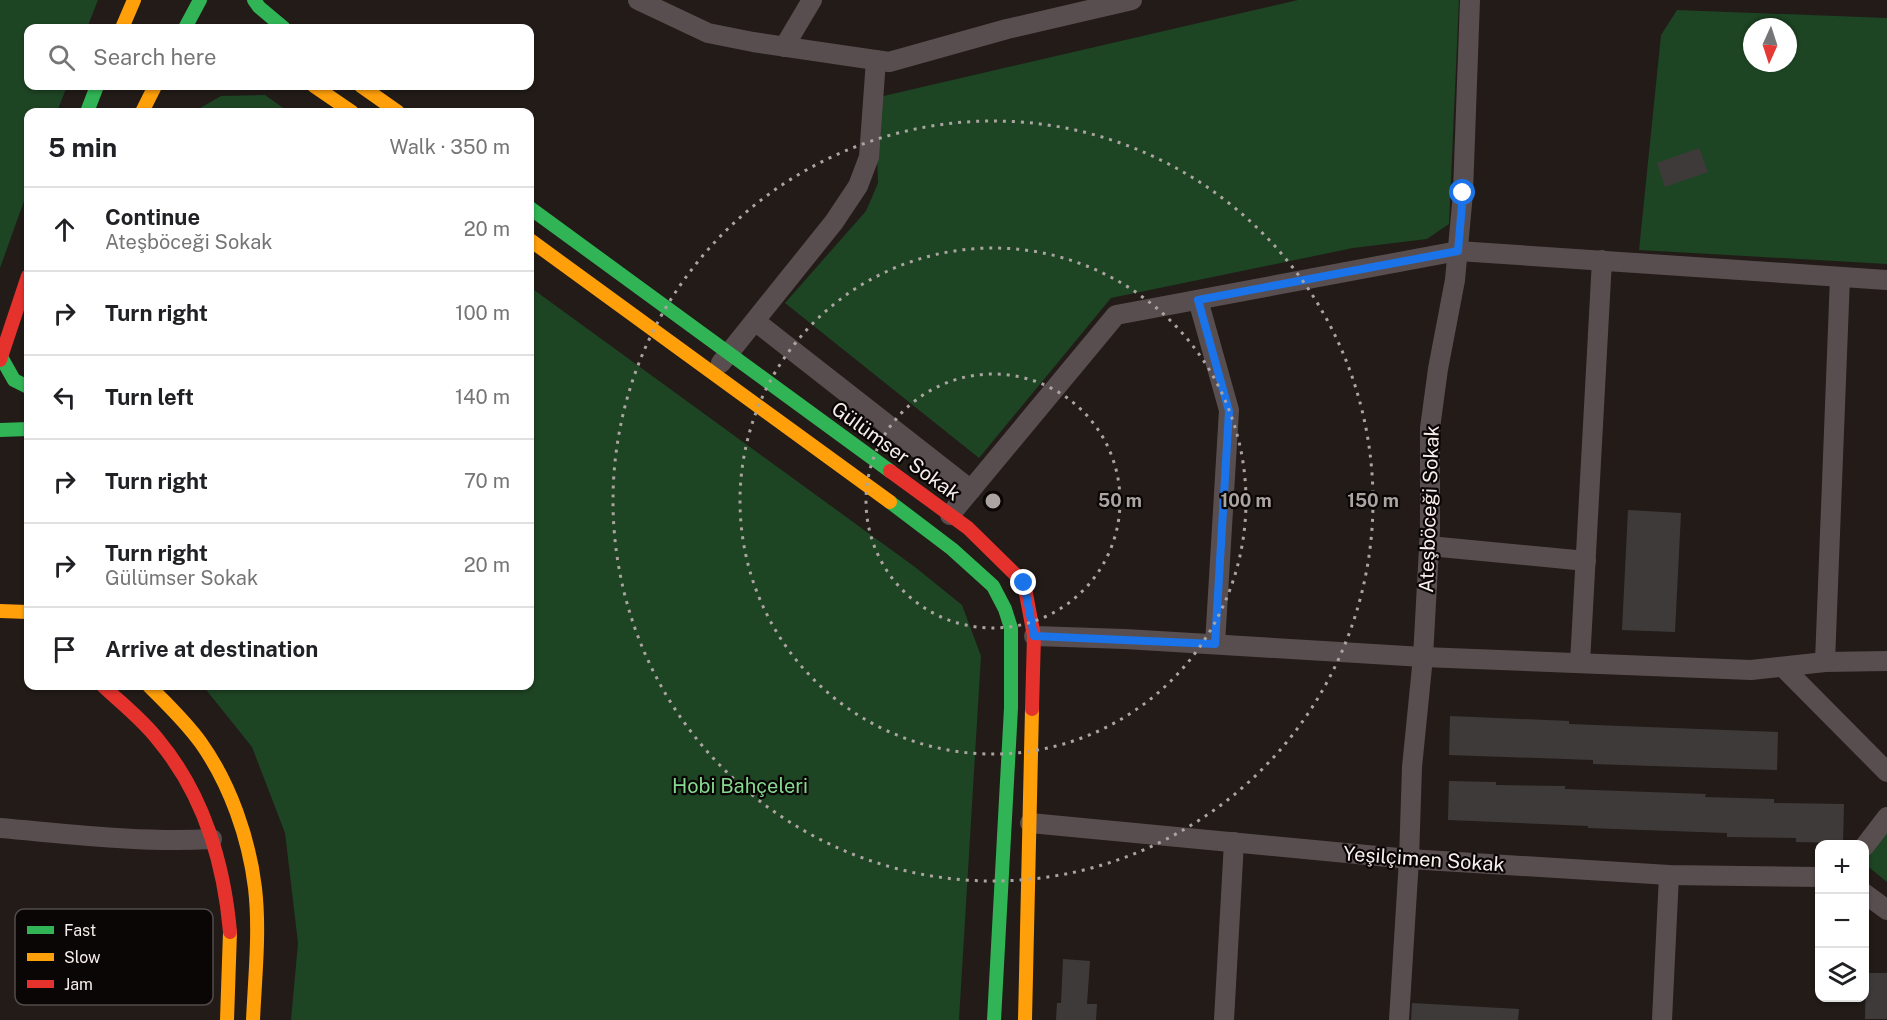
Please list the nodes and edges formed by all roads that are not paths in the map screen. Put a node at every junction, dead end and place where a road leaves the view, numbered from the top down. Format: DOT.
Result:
graph roads {
  1 [pos="134,0"];
  2 [pos="200,0"];
  3 [pos="254,0"];
  4 [pos="638,0"];
  5 [pos="812,0"];
  6 [pos="1132,0"];
  7 [pos="1470,0"];
  8 [pos="1048,10"];
  9 [pos="124,24"];
  10 [pos="187,24"];
  11 [pos="279,24"];
  12 [pos="784,47"];
  13 [pos="876,60"];
  14 [pos="96,90"];
  15 [pos="153,90"];
  16 [pos="320,90"];
  17 [pos="367,90"];
  18 [pos="89,108"];
  19 [pos="144,108"];
  20 [pos="346,108"];
  21 [pos="392,108"];
  22 [pos="534,211"];
  23 [pos="534,243"];
  24 [pos="1458,251"];
  25 [pos="1602,261"];
  26 [pos="1840,277"];
  27 [pos="1887,280"];
  28 [pos="24,288"];
  29 [pos="1198,300"];
  30 [pos="755,321"];
  31 [pos="729,353"];
  32 [pos="1,358"];
  33 [pos="713,372"];
  34 [pos="24,387"];
  35 [pos="24,429"];
  36 [pos="0,430"];
  37 [pos="971,490"];
  38 [pos="950,515"];
  39 [pos="1429,546"];
  40 [pos="1586,561"];
  41 [pos="1034,636"];
  42 [pos="1215,644"];
  43 [pos="1423,657"];
  44 [pos="1887,661"];
  45 [pos="1825,662"];
  46 [pos="1580,663"];
  47 [pos="1783,667"];
  48 [pos="107,690"];
  49 [pos="153,690"];
  50 [pos="1887,772"];
  51 [pos="1887,817"];
  52 [pos="1030,823"];
  53 [pos="0,828"];
  54 [pos="212,839"];
  55 [pos="1869,840"];
  56 [pos="1234,842"];
  57 [pos="1410,859"];
  58 [pos="1669,876"];
  59 [pos="1815,877"];
  60 [pos="1865,894"];
  61 [pos="1887,910"];
  62 [pos="227,1020"];
  63 [pos="253,1020"];
  64 [pos="994,1020"];
  65 [pos="1025,1020"];
  66 [pos="1224,1020"];
  67 [pos="1400,1020"];
  68 [pos="1662,1020"];
  1 -- 9 [label="street"];
  2 -- 10 [label="street"];
  3 -- 11 [label="street"];
  4 -- 12 [label="street"];
  5 -- 12 [label="street"];
  6 -- 8 [label="street"];
  7 -- 24 [label="street, Ateşböceği Sokak"];
  8 -- 13 [label="street"];
  12 -- 13 [label="street"];
  13 -- 30 [label="street"];
  14 -- 18 [label="street"];
  15 -- 19 [label="street"];
  16 -- 20 [label="street"];
  17 -- 21 [label="street"];
  22 -- 31 [label="street, Gülümser Sokak"];
  23 -- 33 [label="street"];
  24 -- 25 [label="street"];
  24 -- 29 [label="street"];
  24 -- 39 [label="street, Ateşböceği Sokak"];
  25 -- 26 [label="street"];
  25 -- 40 [label="street"];
  26 -- 27 [label="street"];
  26 -- 45 [label="street"];
  28 -- 32 [label="street"];
  29 -- 37 [label="street"];
  29 -- 42 [label="street"];
  30 -- 31 [label="street"];
  30 -- 37 [label="street"];
  31 -- 33 [label="street"];
  31 -- 38 [label="street, Gülümser Sokak"];
  32 -- 34 [label="street"];
  33 -- 64 [label="street"];
  35 -- 36 [label="street"];
  37 -- 38 [label="street"];
  38 -- 41 [label="street, Gülümser Sokak"];
  39 -- 40 [label="street"];
  39 -- 43 [label="street, Ateşböceği Sokak"];
  40 -- 46 [label="street"];
  41 -- 42 [label="street"];
  41 -- 52 [label="street, Gülümser Sokak"];
  42 -- 43 [label="street"];
  43 -- 46 [label="street"];
  43 -- 57 [label="street, Ateşböceği Sokak"];
  44 -- 45 [label="street"];
  45 -- 47 [label="street"];
  46 -- 47 [label="street"];
  47 -- 50 [label="street"];
  48 -- 54 [label="street"];
  49 -- 63 [label="street"];
  51 -- 55 [label="street"];
  52 -- 56 [label="street, Yeşilçimen Sokak"];
  52 -- 65 [label="street, Gülümser Sokak"];
  53 -- 54 [label="street"];
  54 -- 62 [label="street"];
  56 -- 57 [label="street, Yeşilçimen Sokak"];
  56 -- 66 [label="street"];
  57 -- 58 [label="street, Yeşilçimen Sokak"];
  57 -- 67 [label="street, Ateşböceği Sokak"];
  58 -- 59 [label="street, Yeşilçimen Sokak"];
  58 -- 68 [label="street"];
  60 -- 61 [label="street"];
}
